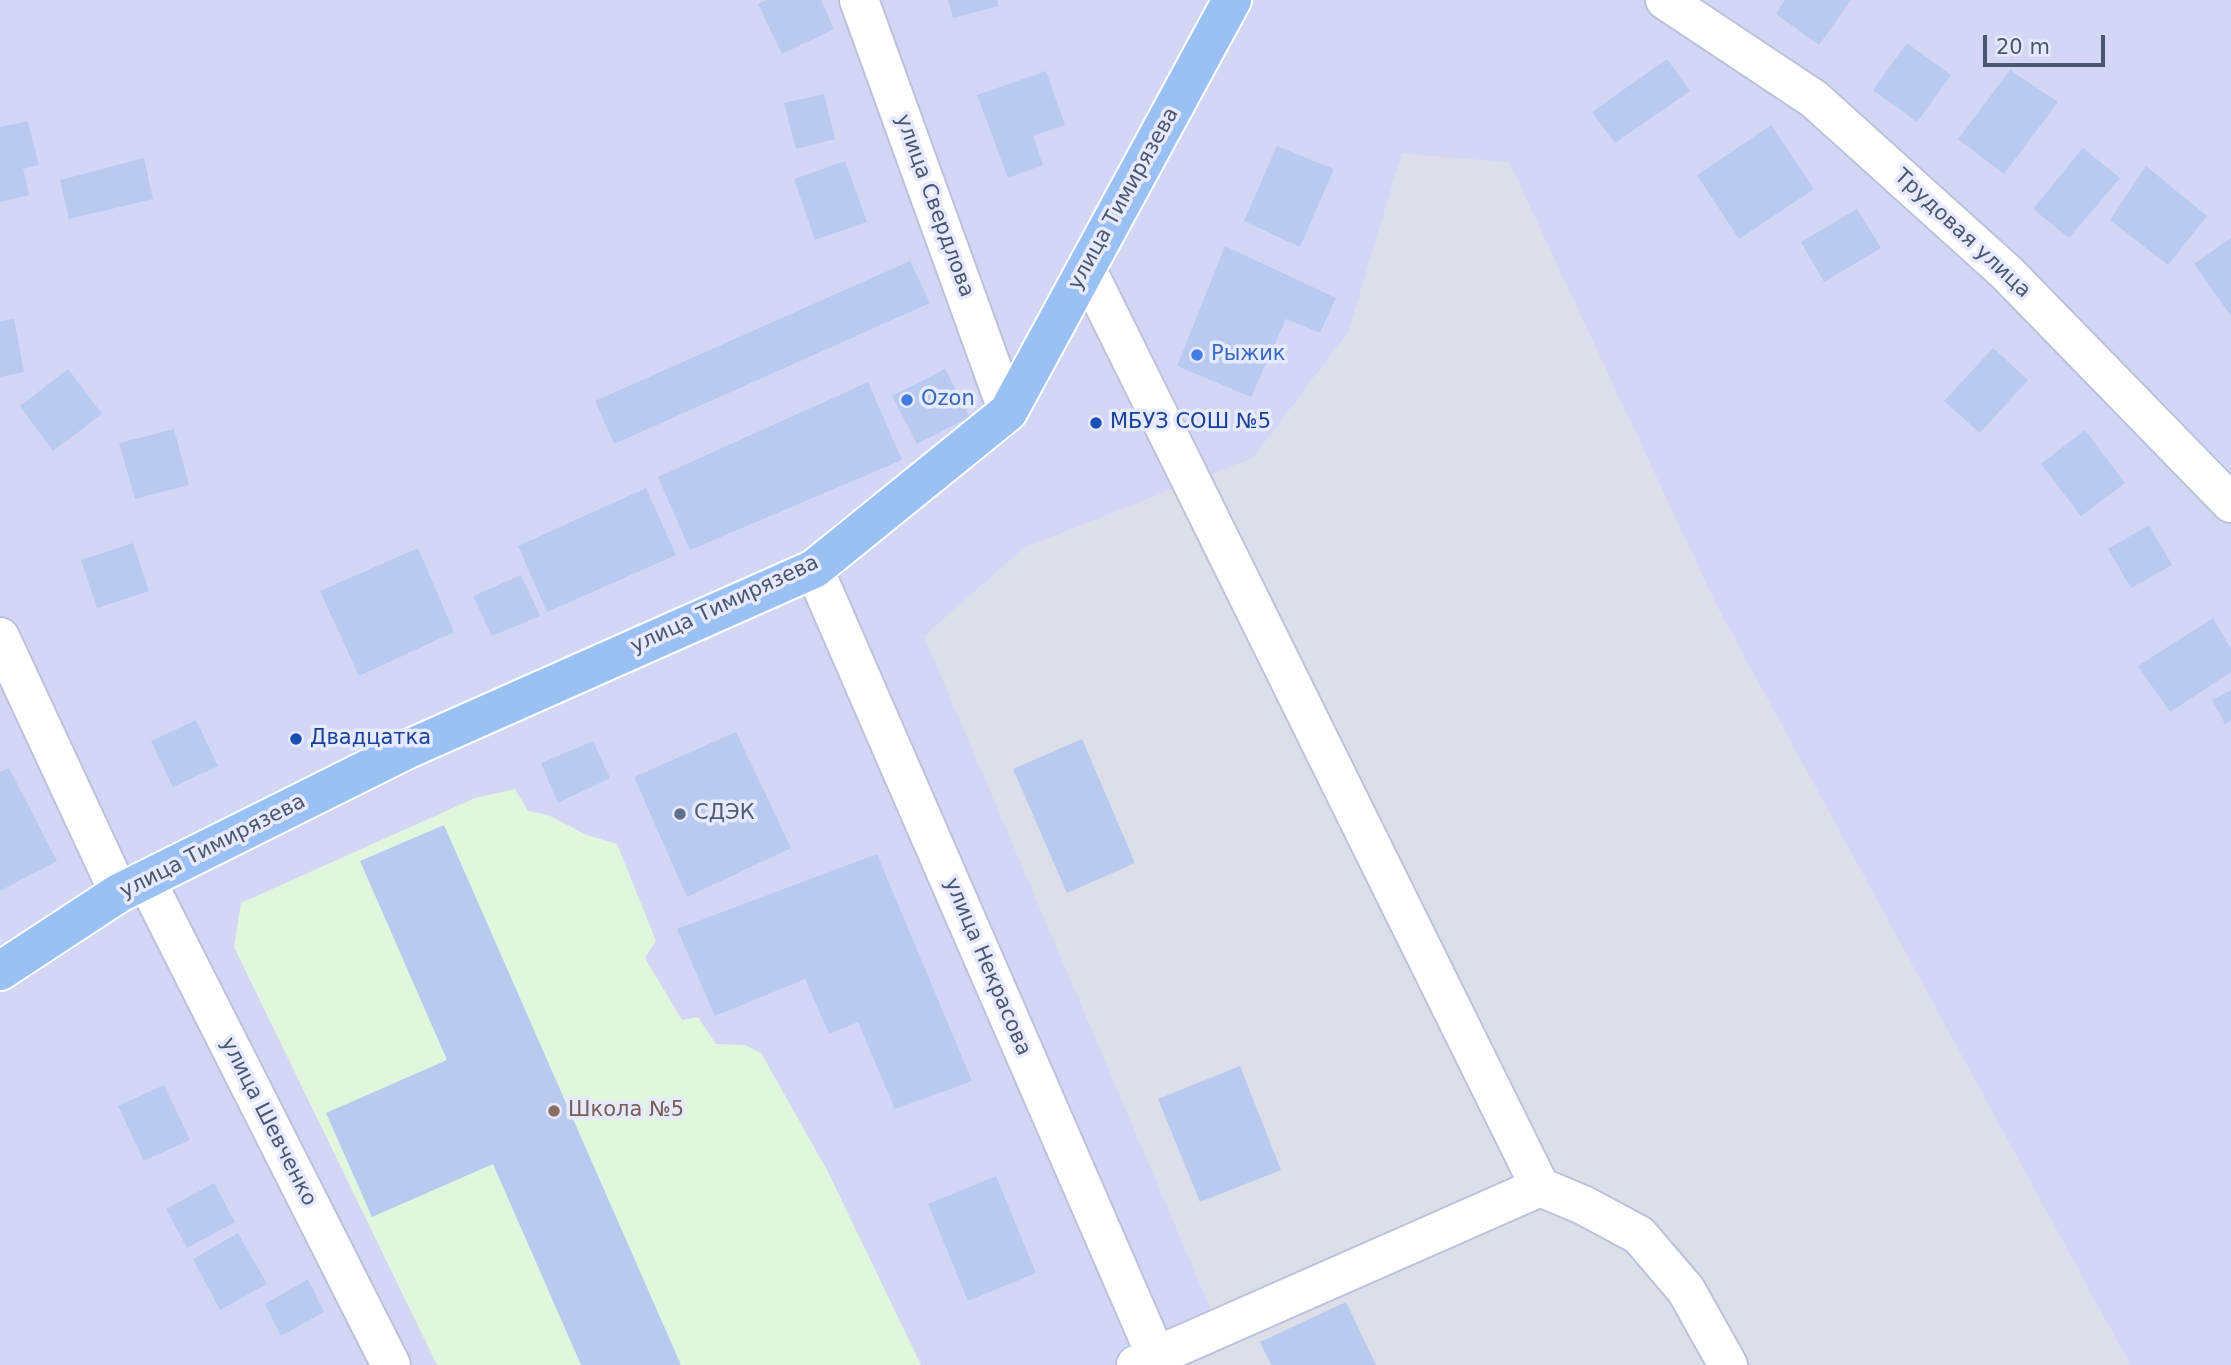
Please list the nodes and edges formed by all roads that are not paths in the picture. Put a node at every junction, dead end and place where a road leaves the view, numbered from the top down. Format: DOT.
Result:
graph roads {
  1 [pos="859,0"];
  2 [pos="1232,0"];
  3 [pos="1665,0"];
  4 [pos="1086,268"];
  5 [pos="1008,412"];
  6 [pos="2231,503"];
  7 [pos="814,569"];
  8 [pos="0,637"];
  9 [pos="133,886"];
  10 [pos="0,971"];
  11 [pos="1540,1187"];
  12 [pos="1150,1362"];
  13 [pos="391,1365"];
  14 [pos="1728,1365"];
  1 -- 5 [label="street, улица Свердлова"];
  2 -- 4 [label="highway, улица Тимирязева"];
  3 -- 6 [label="street, Трудовая улица"];
  4 -- 5 [label="highway, улица Тимирязева"];
  4 -- 11 [label="street"];
  5 -- 7 [label="highway, улица Тимирязева"];
  7 -- 9 [label="highway, улица Тимирязева"];
  7 -- 12 [label="street, улица Некрасова"];
  8 -- 9 [label="street, улица Шевченко"];
  9 -- 10 [label="highway, улица Тимирязева"];
  9 -- 13 [label="street, улица Шевченко"];
  11 -- 12 [label="street"];
  11 -- 14 [label="street"];
}
